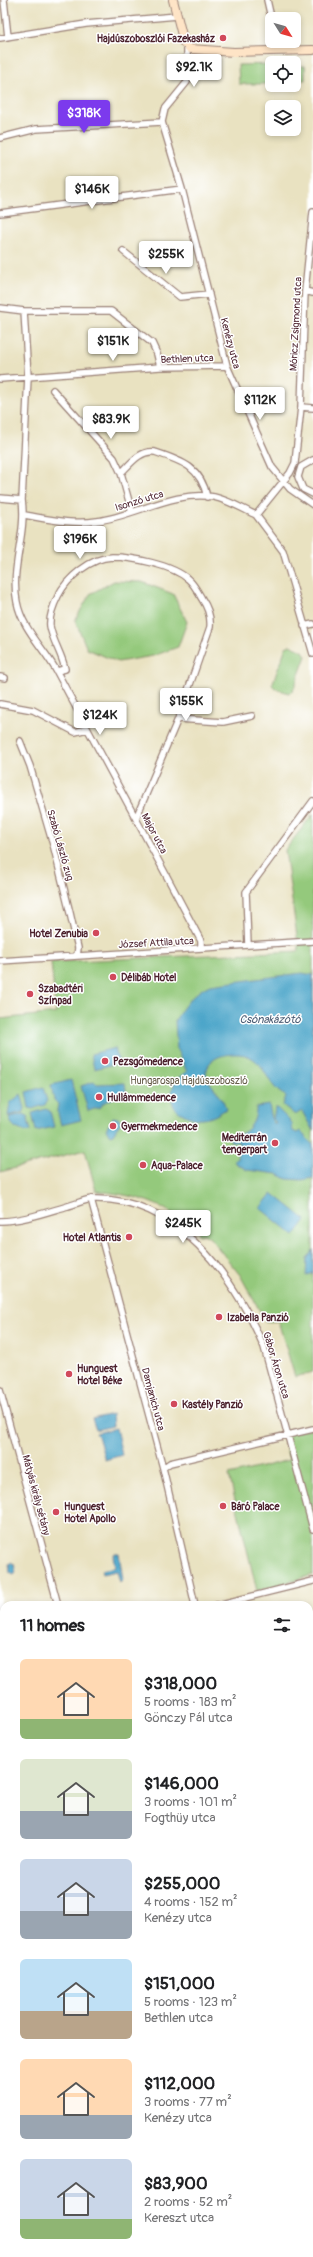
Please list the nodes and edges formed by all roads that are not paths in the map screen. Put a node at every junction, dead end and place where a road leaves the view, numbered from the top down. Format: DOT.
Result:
graph roads {
  1 [pos="4,0"];
  2 [pos="173,0"];
  3 [pos="267,0"];
  4 [pos="270,12"];
  5 [pos="177,16"];
  6 [pos="8,37"];
  7 [pos="0,38"];
  8 [pos="187,47"];
  9 [pos="280,50"];
  10 [pos="313,50"];
  11 [pos="162,122"];
  12 [pos="2,138"];
  13 [pos="182,188"];
  14 [pos="313,212"];
  15 [pos="0,213"];
  16 [pos="123,251"];
  17 [pos="305,291"];
  18 [pos="313,293"];
  19 [pos="209,294"];
  20 [pos="0,308"];
  21 [pos="24,311"];
  22 [pos="227,366"];
  23 [pos="160,367"];
  24 [pos="28,377"];
  25 [pos="0,379"];
  26 [pos="53,390"];
  27 [pos="302,407"];
  28 [pos="313,408"];
  29 [pos="313,460"];
  30 [pos="295,463"];
  31 [pos="301,467"];
  32 [pos="121,473"];
  33 [pos="283,482"];
  34 [pos="313,494"];
  35 [pos="207,497"];
  36 [pos="0,498"];
  37 [pos="22,500"];
  38 [pos="313,505"];
  39 [pos="132,512"];
  40 [pos="24,515"];
  41 [pos="256,515"];
  42 [pos="313,624"];
  43 [pos="304,626"];
  44 [pos="313,654"];
  45 [pos="57,671"];
  46 [pos="0,704"];
  47 [pos="252,716"];
  48 [pos="178,719"];
  49 [pos="87,729"];
  50 [pos="20,741"];
  51 [pos="313,801"];
  52 [pos="136,818"];
  53 [pos="313,941"];
  54 [pos="248,945"];
  55 [pos="201,948"];
  56 [pos="77,956"];
  57 [pos="0,961"];
  58 [pos="91,1199"];
  59 [pos="0,1221"];
  60 [pos="0,1390"];
  61 [pos="313,1429"];
  62 [pos="288,1436"];
  63 [pos="163,1468"];
  64 [pos="313,1529"];
  65 [pos="313,1581"];
  66 [pos="57,1601"];
  67 [pos="194,1601"];
  68 [pos="233,1601"];
  1 -- 6 [label="street"];
  2 -- 5 [label="main road"];
  3 -- 4 [label="street"];
  5 -- 6 [label="street"];
  5 -- 8 [label="main road"];
  6 -- 7 [label="street"];
  8 -- 9 [label="main road"];
  8 -- 11 [label="street"];
  9 -- 10 [label="main road"];
  11 -- 12 [label="street"];
  11 -- 13 [label="street, Kenézy utca"];
  13 -- 15 [label="street"];
  13 -- 19 [label="street, Kenézy utca"];
  14 -- 17 [label="street, Móricz Zsigmond utca"];
  16 -- 19 [label="street"];
  17 -- 18 [label="street"];
  17 -- 27 [label="street, Móricz Zsigmond utca"];
  19 -- 22 [label="street, Kenézy utca"];
  20 -- 21 [label="street"];
  21 -- 23 [label="street"];
  21 -- 24 [label="street"];
  22 -- 23 [label="street, Bethlen utca"];
  22 -- 33 [label="street, Kenézy utca"];
  23 -- 24 [label="street, Bethlen utca"];
  24 -- 25 [label="street, Bethlen utca"];
  24 -- 37 [label="street, Major utca"];
  26 -- 32 [label="street"];
  27 -- 28 [label="street"];
  27 -- 30 [label="street, Móricz Zsigmond utca"];
  29 -- 31 [label="street"];
  30 -- 31 [label="street"];
  30 -- 33 [label="street, Móricz Zsigmond utca"];
  31 -- 34 [label="street"];
  32 -- 35 [label="street"];
  32 -- 39 [label="street"];
  33 -- 38 [label="street, Kenézy utca"];
  33 -- 41 [label="street, Móricz Zsigmond utca"];
  35 -- 39 [label="street, Isonzó utca"];
  35 -- 41 [label="street, Isonzó utca"];
  36 -- 37 [label="street"];
  37 -- 40 [label="street, Major utca"];
  39 -- 40 [label="street, Isonzó utca"];
  40 -- 45 [label="street, Major utca"];
  41 -- 43 [label="street"];
  42 -- 43 [label="street"];
  43 -- 44 [label="street"];
  45 -- 48 [label="street"];
  45 -- 49 [label="street, Major utca"];
  46 -- 49 [label="street"];
  47 -- 48 [label="street"];
  48 -- 52 [label="street"];
  49 -- 52 [label="street, Major utca"];
  50 -- 56 [label="street, Szabó László zug"];
  51 -- 54 [label="street"];
  52 -- 55 [label="street, Major utca"];
  53 -- 54 [label="street, József Attila utca"];
  54 -- 55 [label="street, József Attila utca"];
  55 -- 56 [label="street, József Attila utca"];
  56 -- 57 [label="street, József Attila utca"];
  58 -- 59 [label="street"];
  58 -- 62 [label="street, Gábor Áron utca"];
  58 -- 63 [label="street, Damjanich utca"];
  60 -- 66 [label="street, Mátyás király sétány"];
  61 -- 62 [label="street"];
  62 -- 63 [label="street"];
  62 -- 64 [label="street, Gábor Áron utca"];
  63 -- 67 [label="street, Damjanich utca"];
  65 -- 68 [label="street"];
}
